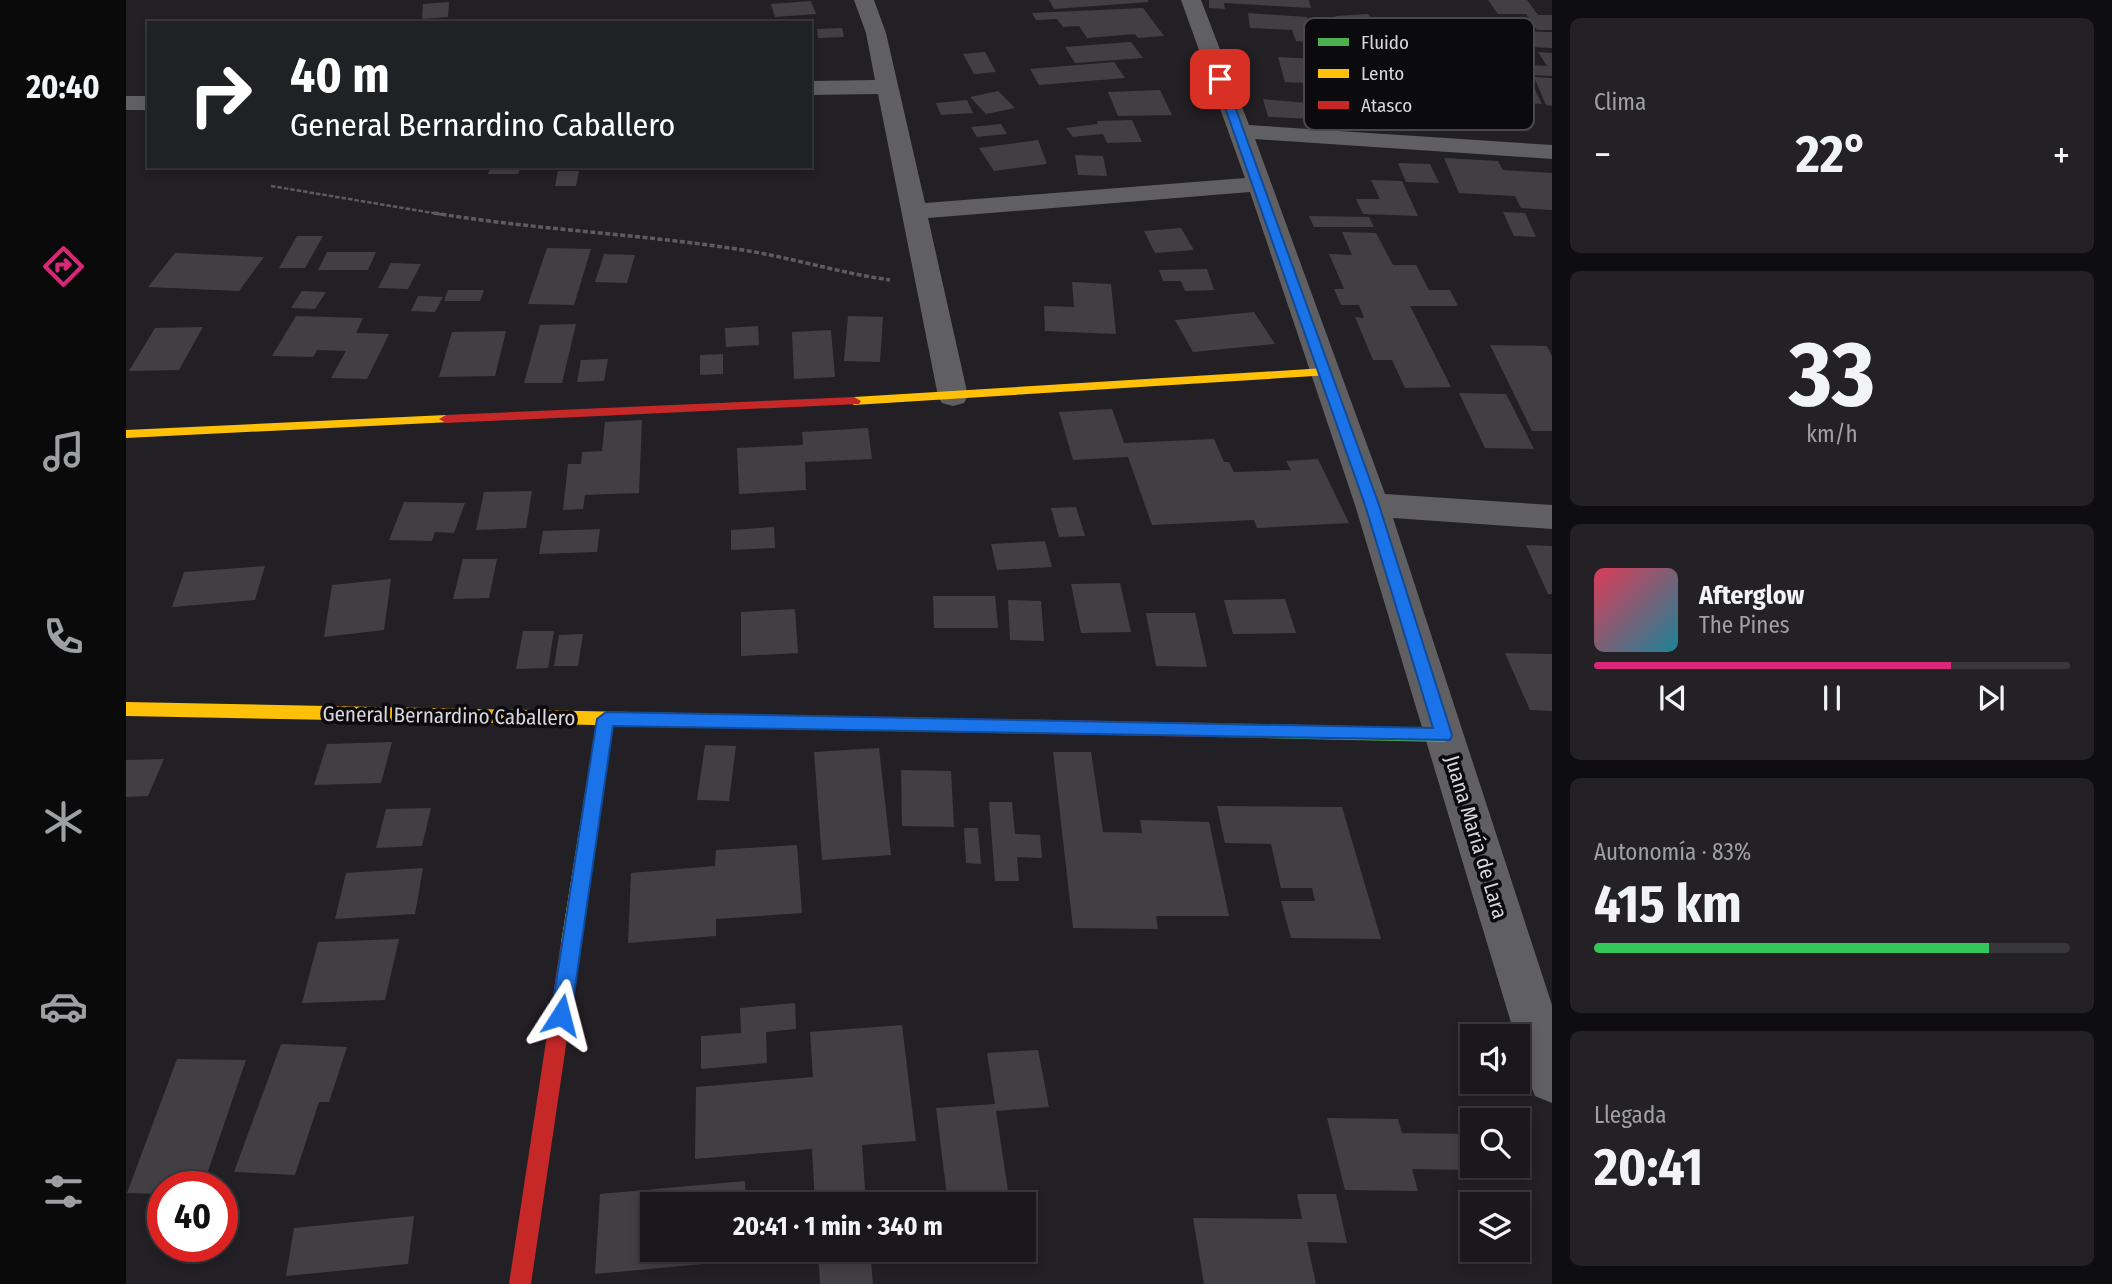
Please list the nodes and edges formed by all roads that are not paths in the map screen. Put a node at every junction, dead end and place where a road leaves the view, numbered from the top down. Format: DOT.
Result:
graph roads {
  1 [pos="864,0"];
  2 [pos="1191,0"];
  3 [pos="887,87"];
  4 [pos="812,88"];
  5 [pos="126,103"];
  6 [pos="147,103"];
  7 [pos="1240,131"];
  8 [pos="1552,152"];
  9 [pos="1260,184"];
  10 [pos="914,211"];
  11 [pos="1325,372"];
  12 [pos="953,396"];
  13 [pos="126,435"];
  14 [pos="1372,505"];
  15 [pos="1552,517"];
  16 [pos="126,709"];
  17 [pos="606,719"];
  18 [pos="1444,735"];
  19 [pos="1552,1079"];
  20 [pos="520,1284"];
  1 -- 3 [label="street"];
  2 -- 7 [label="street, Juana María de Lara"];
  3 -- 4 [label="street"];
  3 -- 10 [label="street"];
  5 -- 6 [label="street"];
  7 -- 8 [label="street"];
  7 -- 9 [label="street, Juana María de Lara"];
  9 -- 10 [label="street"];
  9 -- 11 [label="street, Juana María de Lara"];
  10 -- 12 [label="street"];
  11 -- 12 [label="street"];
  11 -- 14 [label="street, Juana María de Lara"];
  12 -- 13 [label="street"];
  14 -- 15 [label="street"];
  14 -- 18 [label="street, Juana María de Lara"];
  16 -- 17 [label="street, General Bernardino Caballero"];
  17 -- 18 [label="street, General Bernardino Caballero"];
  17 -- 20 [label="street"];
  18 -- 19 [label="street, Juana María de Lara"];
}
